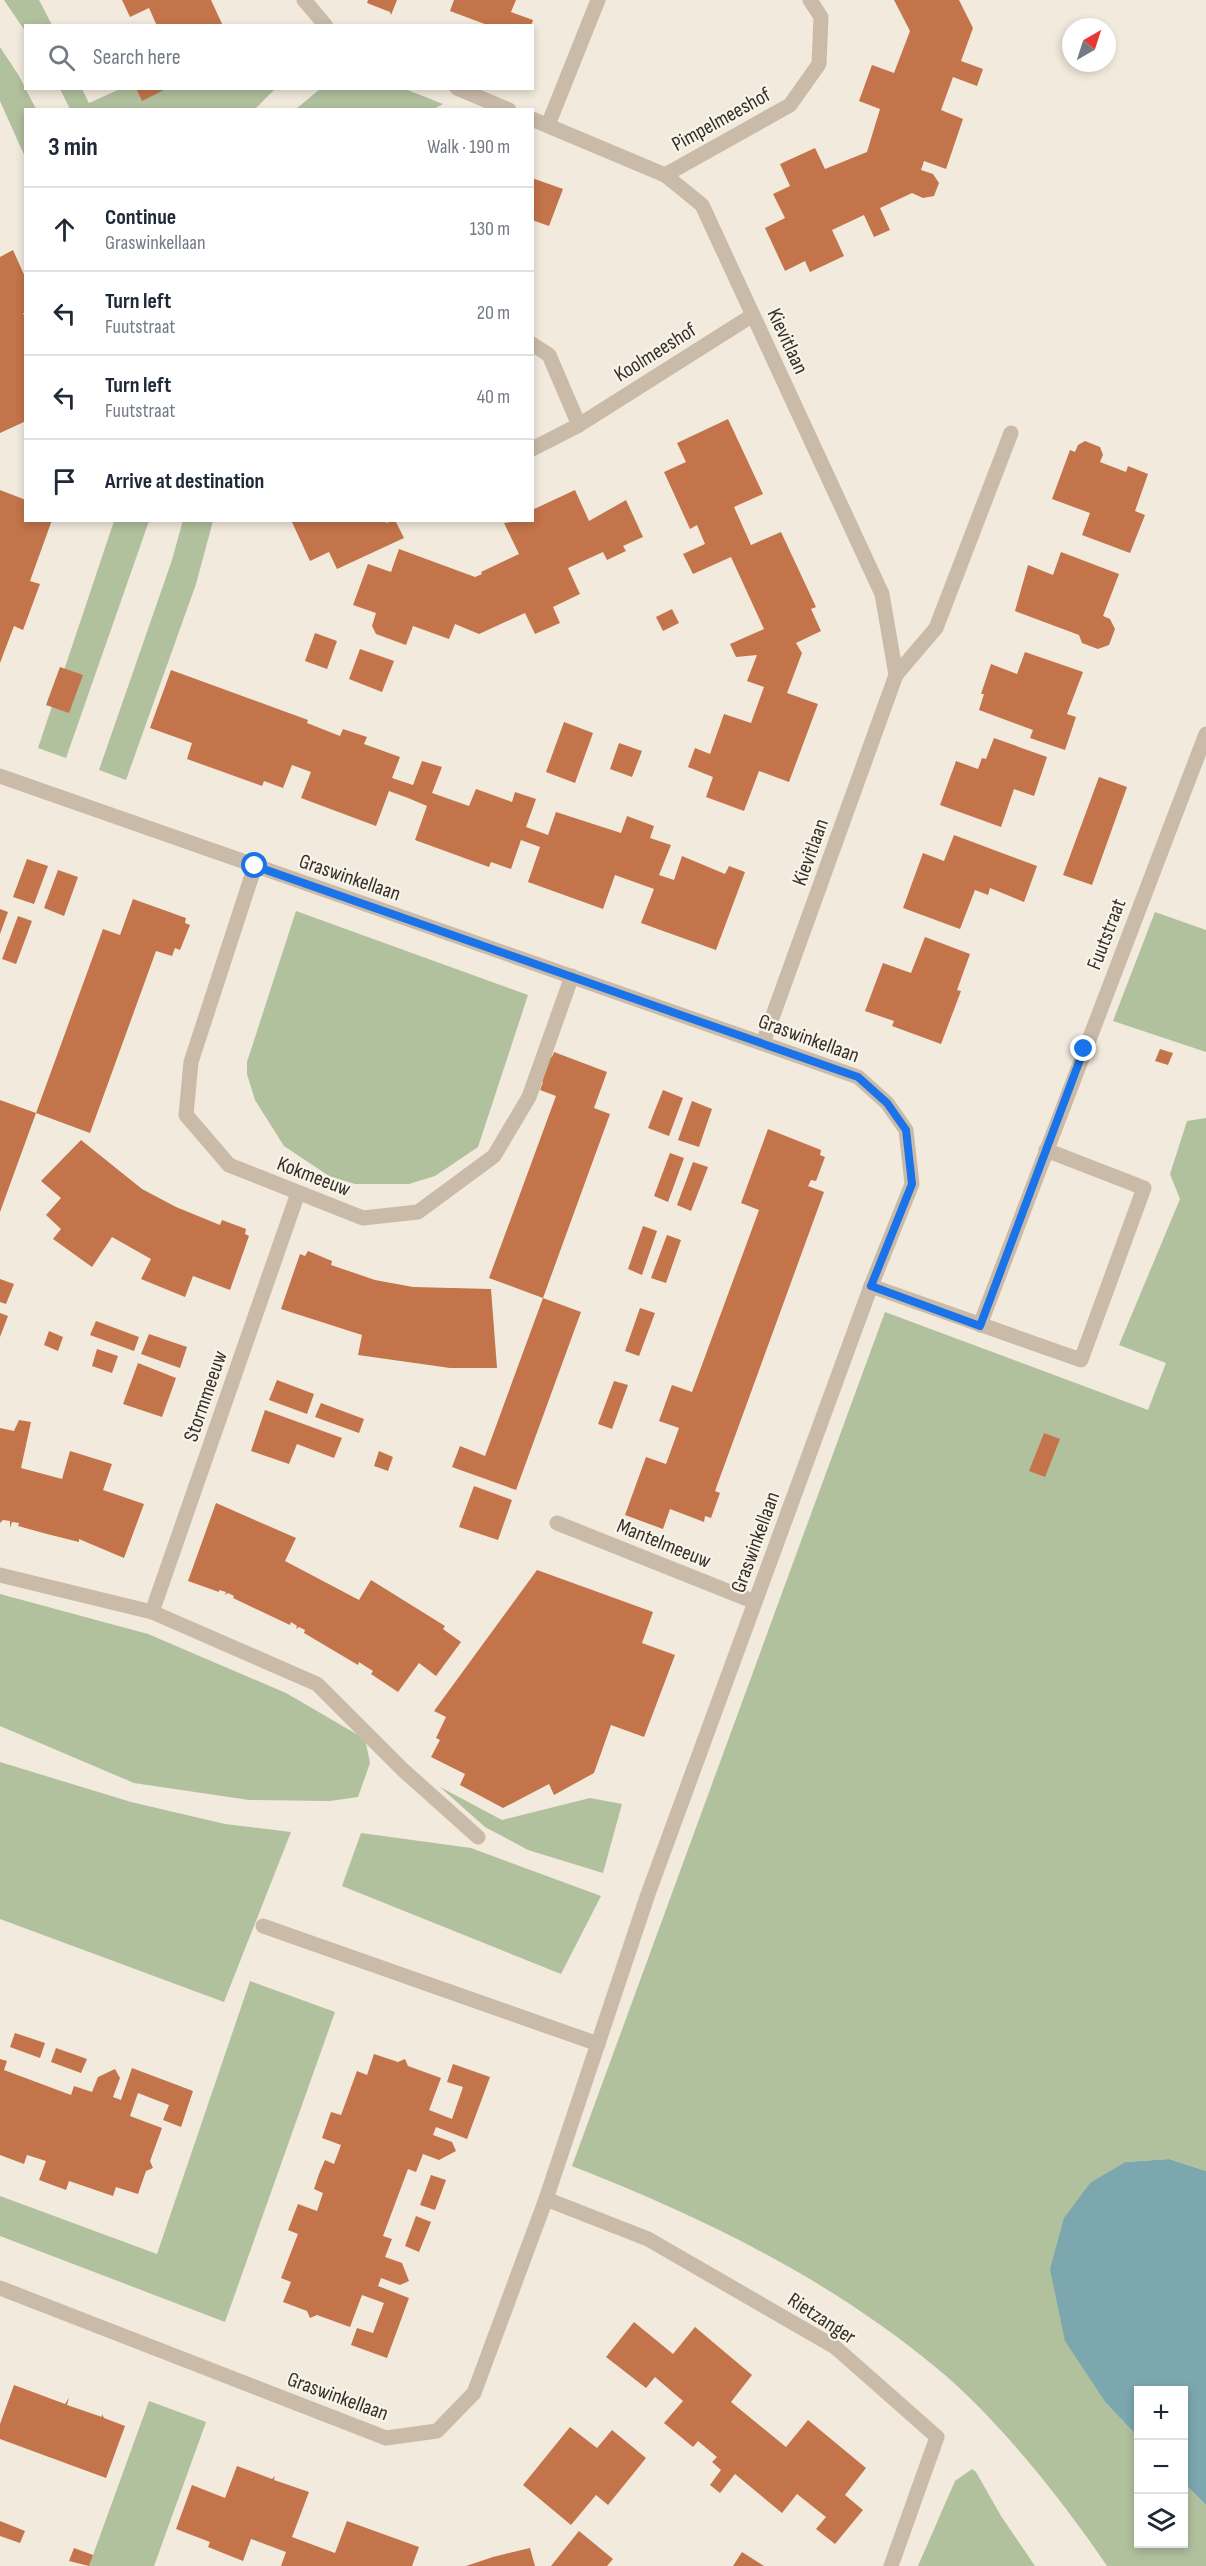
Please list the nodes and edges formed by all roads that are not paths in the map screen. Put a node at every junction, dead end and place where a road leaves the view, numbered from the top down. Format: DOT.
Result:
graph roads {
  1 [pos="304,0"];
  2 [pos="598,0"];
  3 [pos="810,0"];
  4 [pos="324,24"];
  5 [pos="463,90"];
  6 [pos="504,108"];
  7 [pos="534,120"];
  8 [pos="548,125"];
  9 [pos="665,175"];
  10 [pos="753,315"];
  11 [pos="534,345"];
  12 [pos="579,425"];
  13 [pos="1011,433"];
  14 [pos="534,447"];
  15 [pos="896,675"];
  16 [pos="1206,734"];
  17 [pos="0,776"];
  18 [pos="255,866"];
  19 [pos="572,976"];
  20 [pos="763,1043"];
  21 [pos="1046,1150"];
  22 [pos="298,1193"];
  23 [pos="871,1286"];
  24 [pos="980,1326"];
  25 [pos="557,1523"];
  26 [pos="0,1575"];
  27 [pos="755,1602"];
  28 [pos="152,1612"];
  29 [pos="478,1837"];
  30 [pos="263,1926"];
  31 [pos="598,2044"];
  32 [pos="546,2199"];
  33 [pos="0,2288"];
  34 [pos="891,2566"];
  1 -- 4 [label="street"];
  2 -- 8 [label="street"];
  3 -- 9 [label="street, Pimpelmeeshof"];
  5 -- 6 [label="street"];
  7 -- 8 [label="street, Kievitlaan"];
  8 -- 9 [label="street, Kievitlaan"];
  9 -- 10 [label="street, Kievitlaan"];
  10 -- 12 [label="street, Koolmeeshof"];
  10 -- 15 [label="street, Kievitlaan"];
  11 -- 12 [label="street"];
  12 -- 14 [label="street, Koolmeeshof"];
  13 -- 15 [label="street, Kievitlaan"];
  15 -- 20 [label="street, Kievitlaan"];
  16 -- 21 [label="street, Fuutstraat"];
  17 -- 18 [label="street, Graswinkellaan"];
  18 -- 19 [label="street, Graswinkellaan"];
  18 -- 22 [label="street, Kokmeeuw"];
  19 -- 20 [label="street, Graswinkellaan"];
  19 -- 22 [label="street, Kokmeeuw"];
  20 -- 23 [label="street, Graswinkellaan"];
  21 -- 24 [label="street, Fuutstraat"];
  21 -- 24 [label="street"];
  22 -- 28 [label="street, Stormmeeuw"];
  23 -- 24 [label="street"];
  23 -- 27 [label="street, Graswinkellaan"];
  25 -- 27 [label="street, Mantelmeeuw"];
  26 -- 28 [label="street"];
  27 -- 31 [label="street, Graswinkellaan"];
  28 -- 29 [label="street"];
  30 -- 31 [label="street"];
  31 -- 32 [label="street, Graswinkellaan"];
  32 -- 33 [label="street, Graswinkellaan"];
  32 -- 34 [label="street, Rietzanger"];
}
